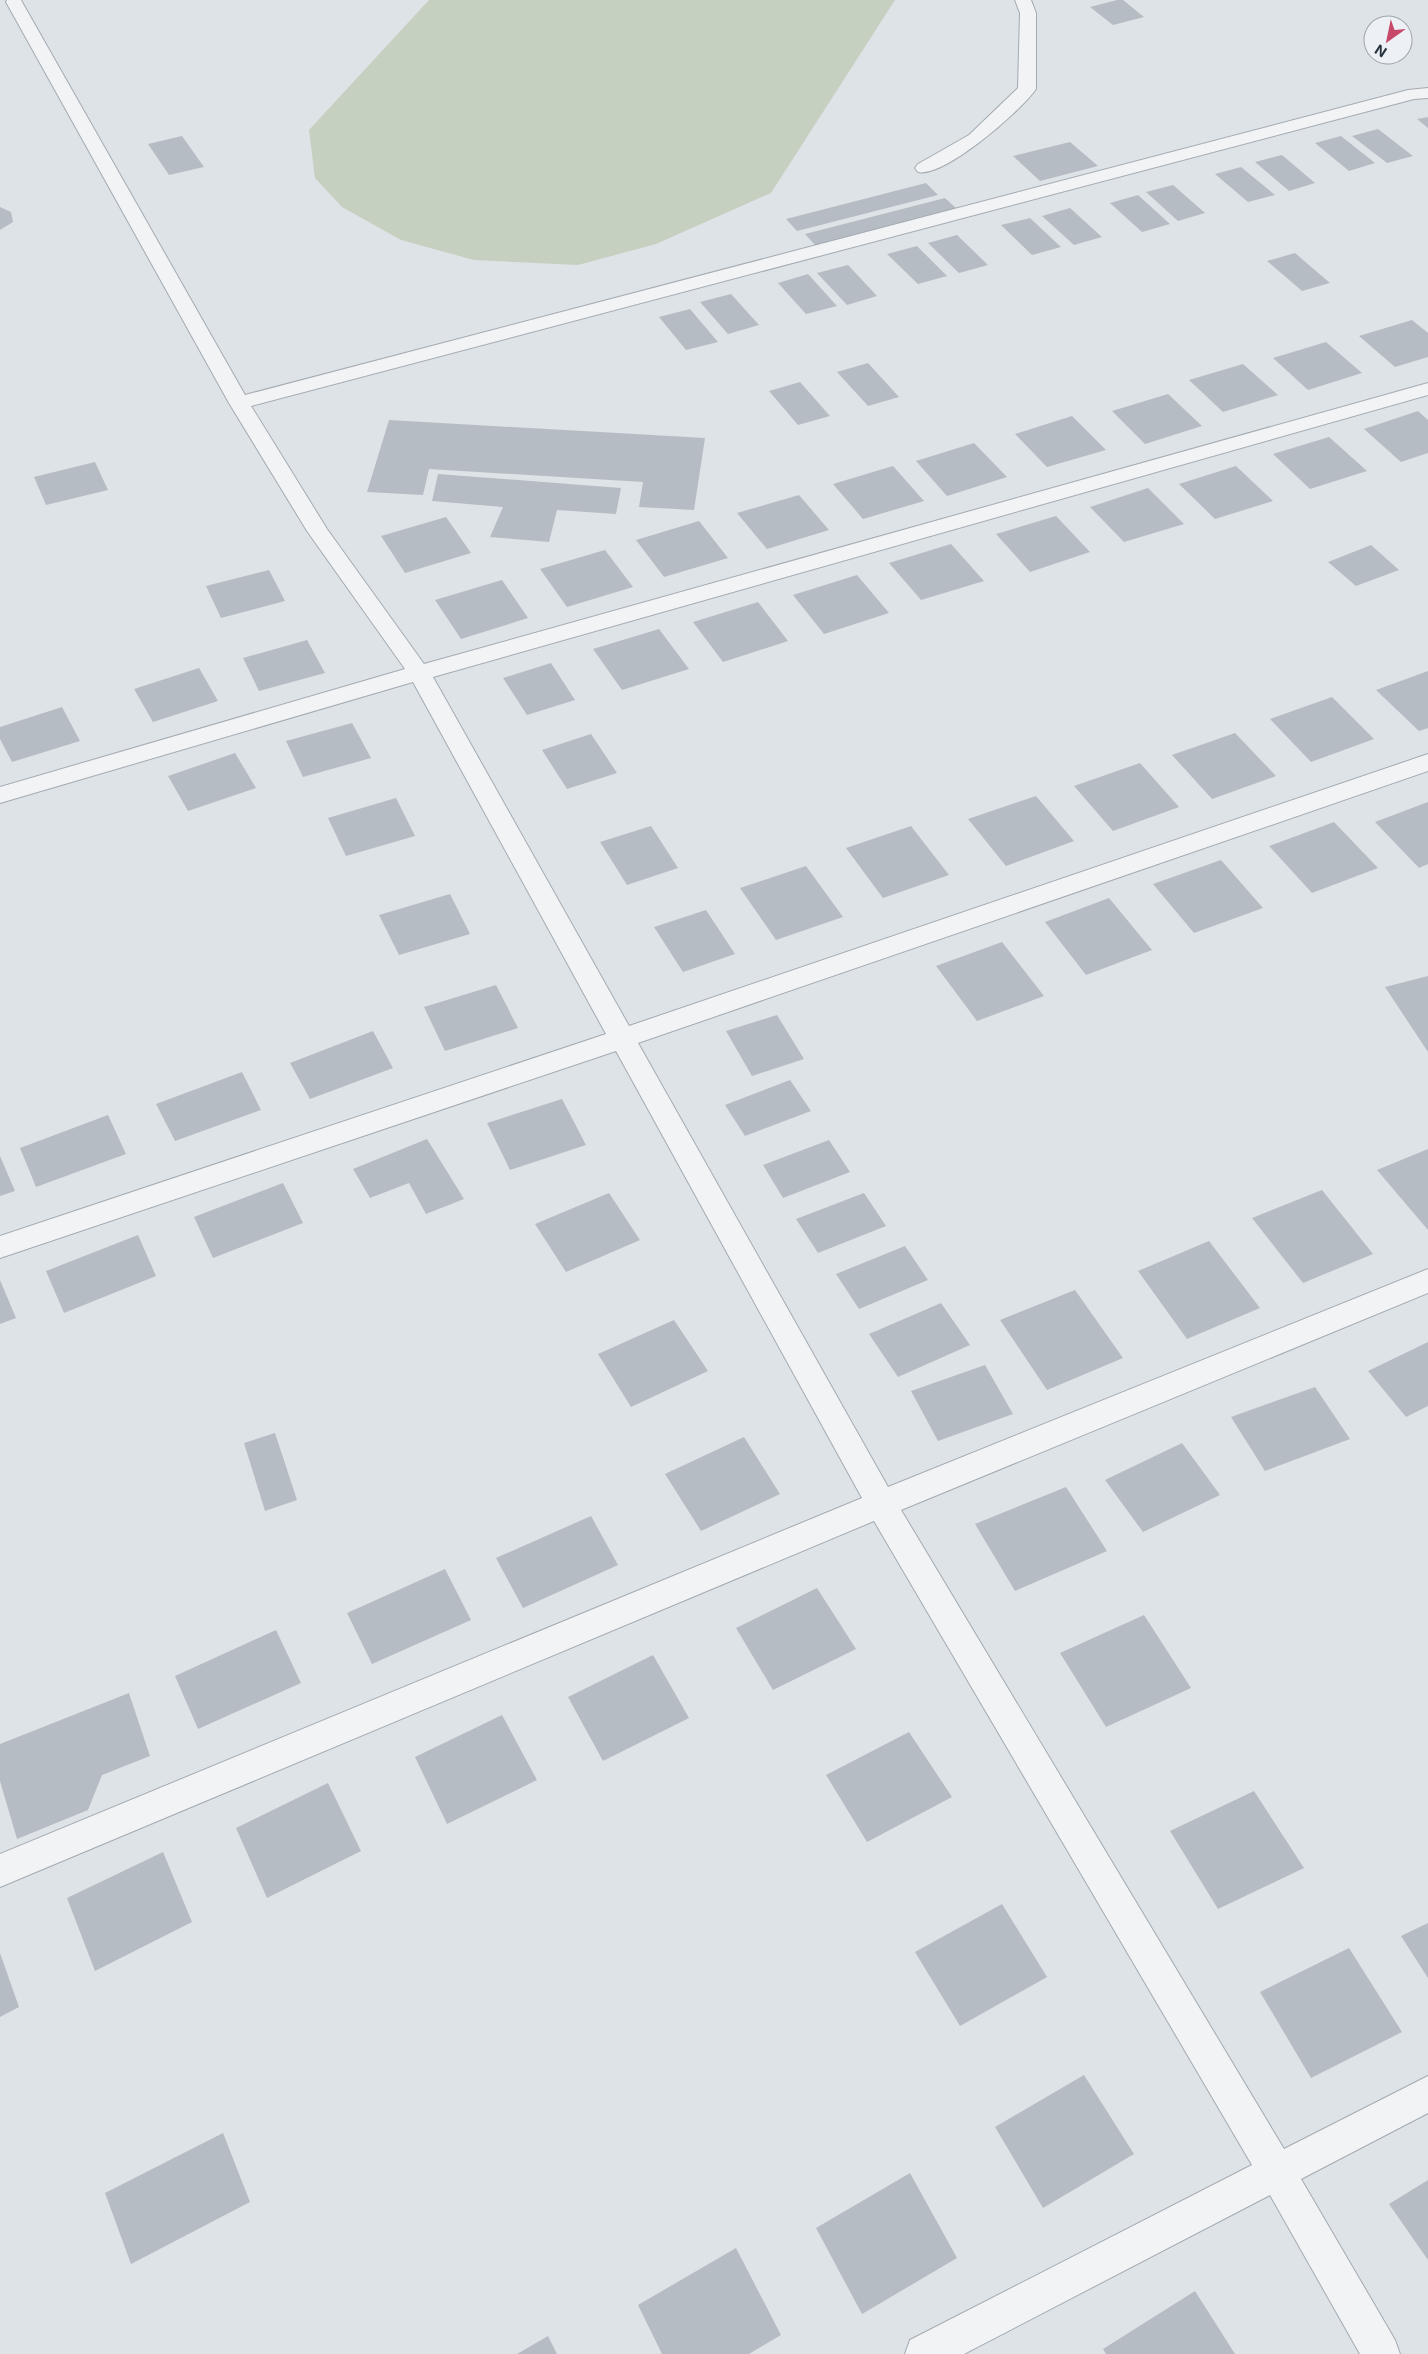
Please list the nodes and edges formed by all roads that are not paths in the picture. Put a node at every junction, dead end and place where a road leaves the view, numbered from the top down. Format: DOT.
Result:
graph roads {
  1 [pos="1023,0"];
  2 [pos="10,5"];
  3 [pos="1428,94"];
  4 [pos="924,168"];
  5 [pos="1428,389"];
  6 [pos="238,403"];
  7 [pos="419,674"];
  8 [pos="1428,762"];
  9 [pos="0,795"];
  10 [pos="622,1039"];
  11 [pos="0,1247"];
  12 [pos="1428,1281"];
  13 [pos="881,1504"];
  14 [pos="0,1872"];
  15 [pos="1428,2094"];
  16 [pos="1277,2172"];
  17 [pos="924,2354"];
  18 [pos="1382,2354"];
  1 -- 4 [label="street"];
  2 -- 6 [label="street"];
  3 -- 6 [label="street"];
  5 -- 7 [label="street"];
  6 -- 7 [label="street"];
  7 -- 9 [label="street"];
  7 -- 10 [label="street"];
  8 -- 10 [label="street"];
  10 -- 11 [label="street"];
  10 -- 13 [label="street"];
  12 -- 13 [label="street"];
  13 -- 14 [label="street"];
  13 -- 16 [label="street"];
  15 -- 16 [label="street"];
  16 -- 17 [label="street"];
  16 -- 18 [label="street"];
}
